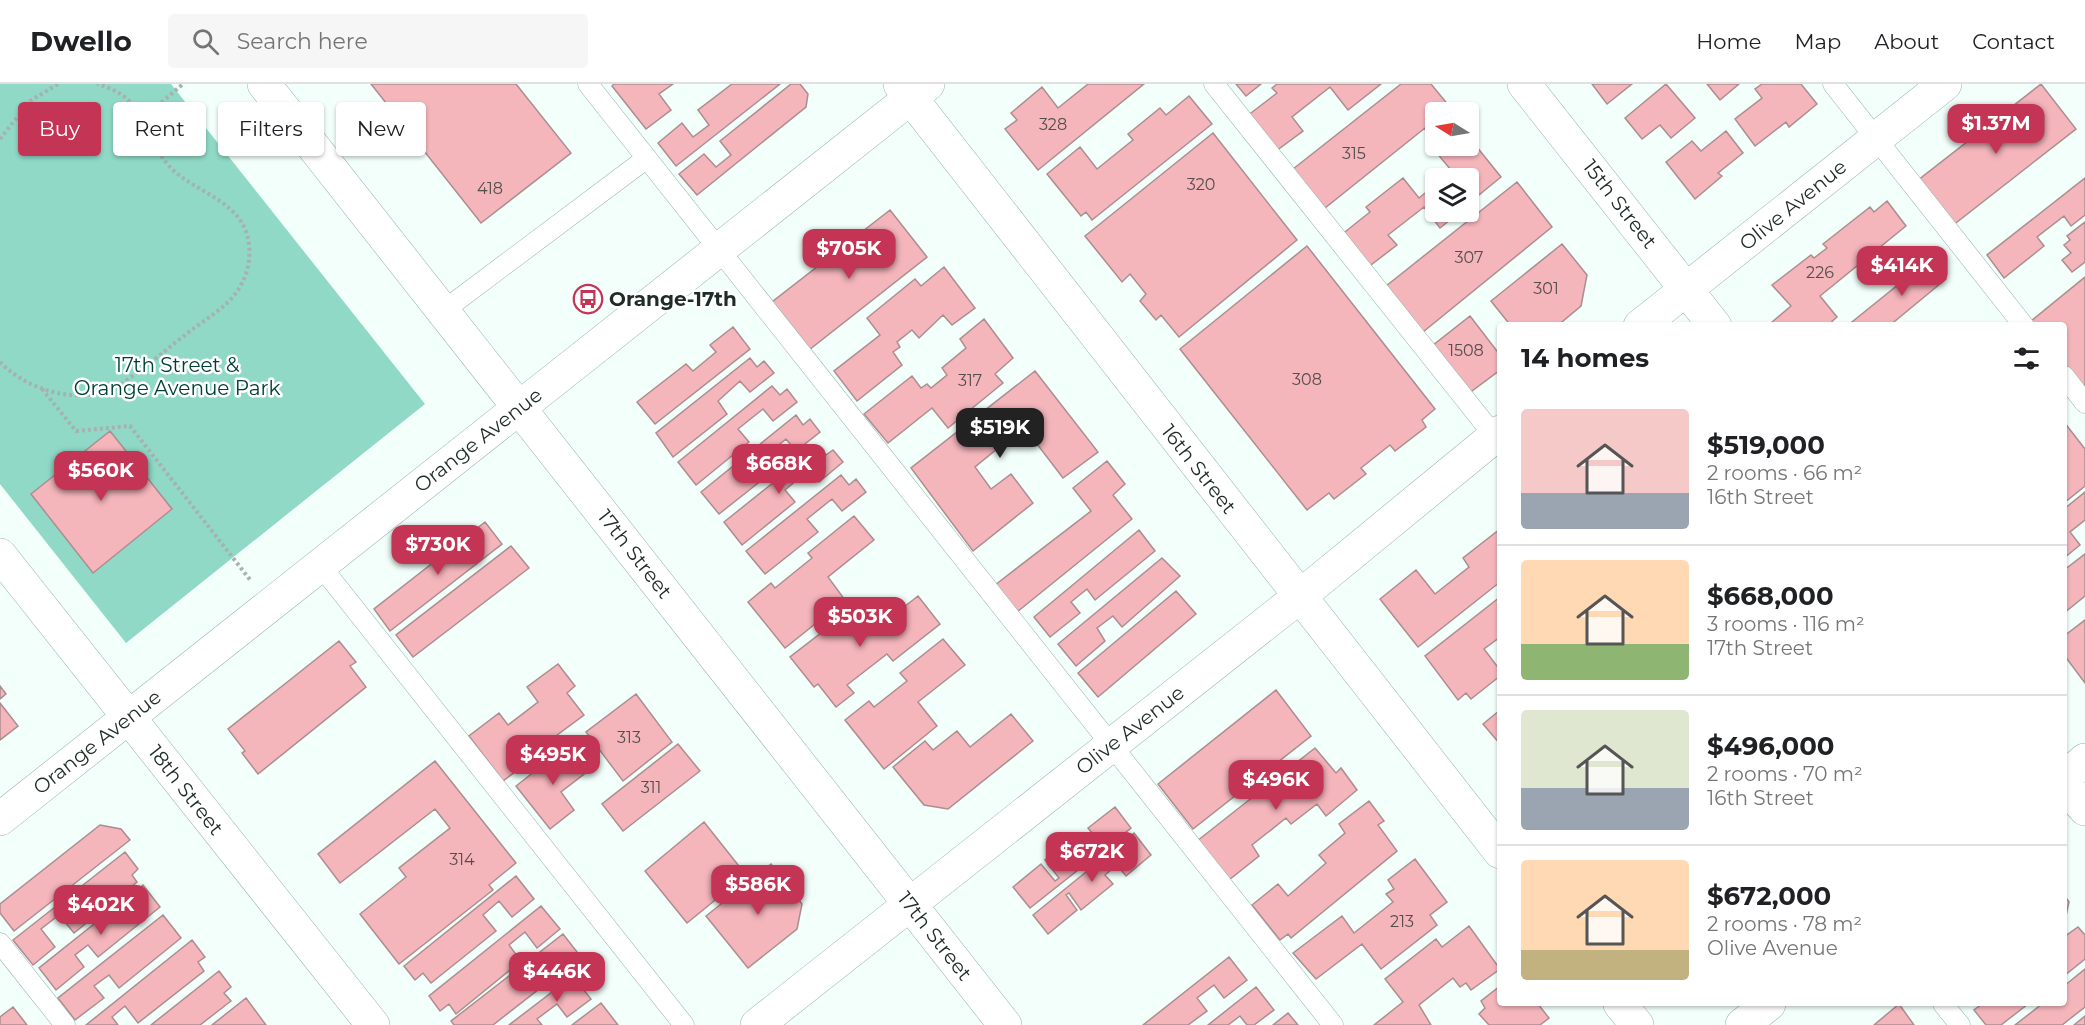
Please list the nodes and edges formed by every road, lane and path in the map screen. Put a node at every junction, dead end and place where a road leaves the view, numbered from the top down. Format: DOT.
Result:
graph roads {
  1 [pos="58,84"];
  2 [pos="97,84"];
  3 [pos="183,84"];
  4 [pos="264,84"];
  5 [pos="588,84"];
  6 [pos="1214,84"];
  7 [pos="1524,84"];
  8 [pos="1833,84"];
  9 [pos="1946,84"];
  10 [pos="913,88"];
  11 [pos="128,102"];
  12 [pos="162,102"];
  13 [pos="0,139"];
  14 [pos="1876,139"];
  15 [pos="161,156"];
  16 [pos="647,158"];
  17 [pos="719,249"];
  18 [pos="1688,290"];
  19 [pos="443,311"];
  20 [pos="1645,322"];
  21 [pos="1712,322"];
  22 [pos="2021,322"];
  23 [pos="0,362"];
  24 [pos="2067,380"];
  25 [pos="41,388"];
  26 [pos="2085,403"];
  27 [pos="519,408"];
  28 [pos="1497,436"];
  29 [pos="1497,438"];
  30 [pos="0,555"];
  31 [pos="320,565"];
  32 [pos="1299,597"];
  33 [pos="270,605"];
  34 [pos="128,717"];
  35 [pos="1111,746"];
  36 [pos="2085,760"];
  37 [pos="2067,775"];
  38 [pos="2067,788"];
  39 [pos="2085,809"];
  40 [pos="0,819"];
  41 [pos="1497,848"];
  42 [pos="910,904"];
  43 [pos="0,943"];
  44 [pos="1622,1006"];
  45 [pos="1766,1006"];
  46 [pos="1945,1006"];
  47 [pos="65,1025"];
  48 [pos="373,1025"];
  49 [pos="684,1025"];
  50 [pos="757,1025"];
  51 [pos="1005,1025"];
  52 [pos="1333,1025"];
  53 [pos="1637,1025"];
  54 [pos="1742,1025"];
  55 [pos="1960,1025"];
  1 -- 13 [label="path"];
  2 -- 11 [label="path"];
  3 -- 12 [label="path"];
  4 -- 19 [label="street, 17th Street"];
  5 -- 16 [label="lane"];
  6 -- 28 [label="lane"];
  7 -- 18 [label="street, 15th Street"];
  8 -- 14 [label="lane"];
  9 -- 14 [label="street, Olive Avenue"];
  10 -- 17 [label="street, Orange Avenue"];
  10 -- 32 [label="street, 16th Street"];
  14 -- 18 [label="street, Olive Avenue"];
  14 -- 22 [label="lane"];
  15 -- 25 [label="path"];
  16 -- 17 [label="lane"];
  16 -- 19 [label="lane"];
  17 -- 27 [label="street, Orange Avenue"];
  17 -- 35 [label="lane"];
  18 -- 20 [label="street, Olive Avenue"];
  18 -- 21 [label="street, 15th Street"];
  19 -- 27 [label="street, 17th Street"];
  23 -- 25 [label="path"];
  24 -- 26 [label="lane"];
  25 -- 33 [label="path"];
  27 -- 31 [label="street, Orange Avenue"];
  27 -- 42 [label="street, 17th Street"];
  29 -- 32 [label="street, Olive Avenue"];
  30 -- 34 [label="street, 18th Street"];
  31 -- 33 [label="street, Orange Avenue"];
  31 -- 49 [label="lane"];
  32 -- 35 [label="street, Olive Avenue"];
  32 -- 41 [label="street, 16th Street"];
  33 -- 34 [label="street, Orange Avenue"];
  34 -- 40 [label="street, Orange Avenue"];
  34 -- 48 [label="street, 18th Street"];
  35 -- 42 [label="street, Olive Avenue"];
  35 -- 52 [label="lane"];
  36 -- 37 [label="street"];
  38 -- 39 [label="street"];
  42 -- 50 [label="street, Olive Avenue"];
  42 -- 51 [label="street, 17th Street"];
  43 -- 47 [label="lane"];
  44 -- 53 [label="street"];
  45 -- 54 [label="street"];
  46 -- 55 [label="lane"];
}
